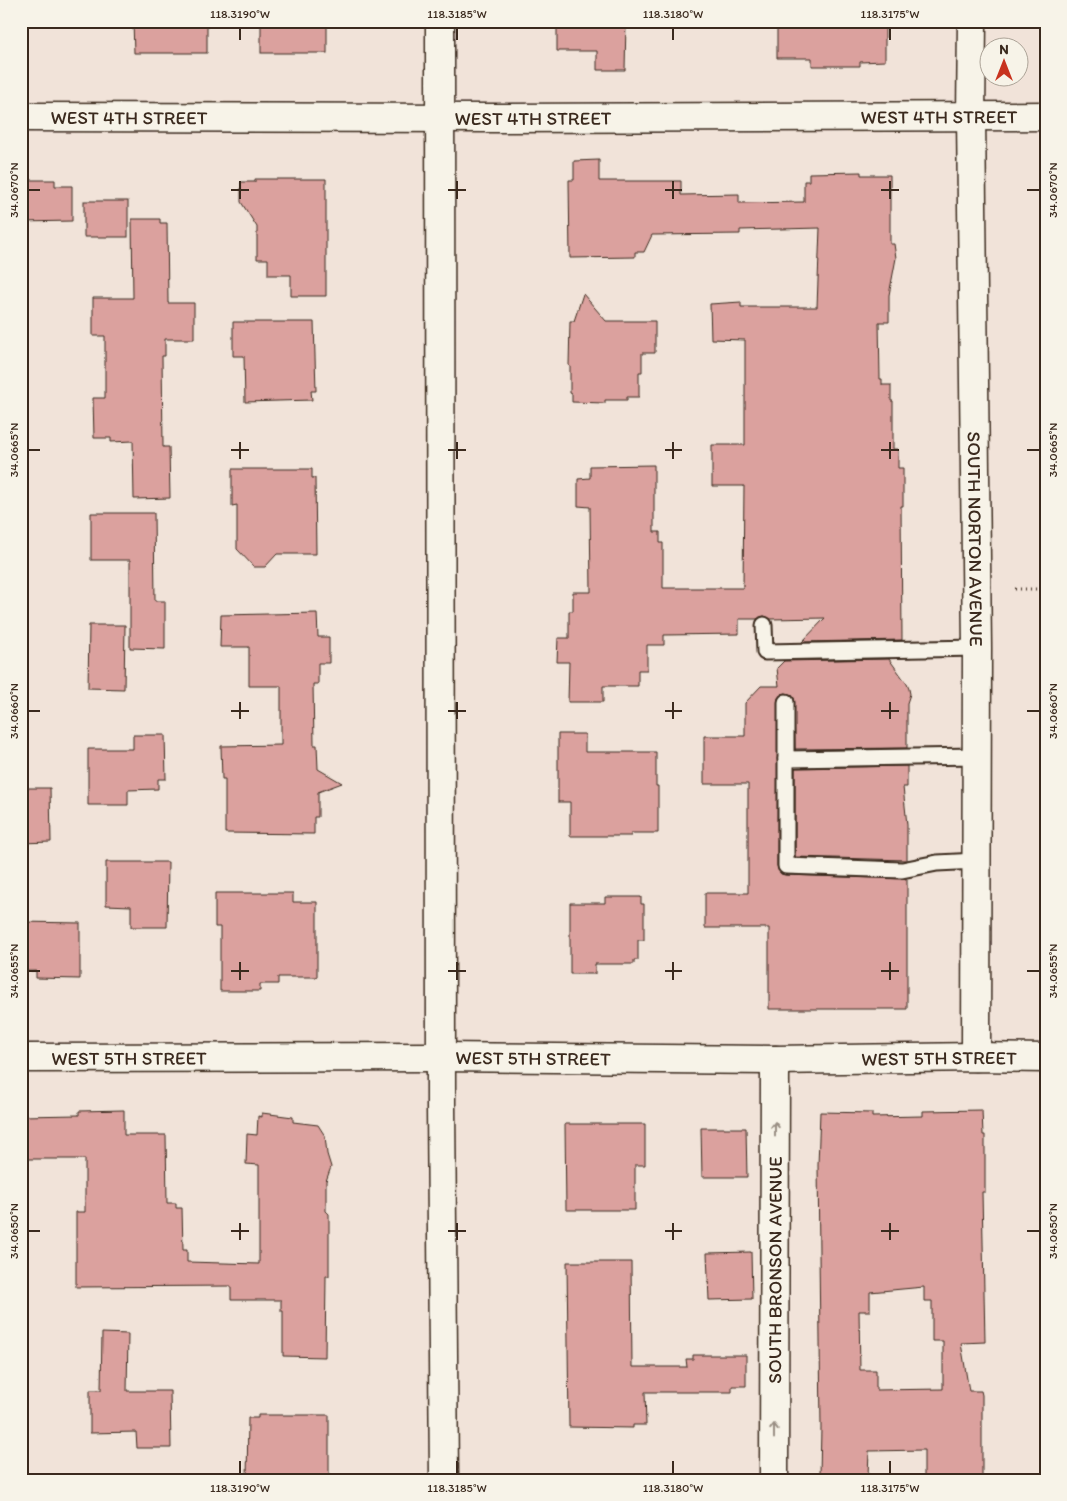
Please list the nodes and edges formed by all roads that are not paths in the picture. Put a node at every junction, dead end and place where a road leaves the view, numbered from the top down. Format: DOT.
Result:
graph roads {
  1 [pos="440,21"];
  2 [pos="972,21"];
  3 [pos="971,116"];
  4 [pos="1046,116"];
  5 [pos="21,117"];
  6 [pos="440,118"];
  7 [pos="764,625"];
  8 [pos="977,648"];
  9 [pos="786,702"];
  10 [pos="977,756"];
  11 [pos="786,759"];
  12 [pos="977,861"];
  13 [pos="441,1057"];
  14 [pos="976,1057"];
  15 [pos="21,1058"];
  16 [pos="1046,1058"];
  17 [pos="775,1060"];
  18 [pos="444,1480"];
  19 [pos="774,1480"];
  1 -- 6 [label="street"];
  2 -- 3 [label="street, SOUTH NORTON AVENUE"];
  3 -- 4 [label="street, WEST 4TH STREET"];
  3 -- 6 [label="street, WEST 4TH STREET"];
  3 -- 8 [label="street, SOUTH NORTON AVENUE"];
  5 -- 6 [label="street, WEST 4TH STREET"];
  6 -- 13 [label="street"];
  7 -- 8 [label="lane"];
  8 -- 10 [label="street, SOUTH NORTON AVENUE"];
  9 -- 11 [label="lane"];
  10 -- 11 [label="lane"];
  10 -- 12 [label="street, SOUTH NORTON AVENUE"];
  11 -- 12 [label="lane"];
  12 -- 14 [label="street, SOUTH NORTON AVENUE"];
  13 -- 15 [label="street, WEST 5TH STREET"];
  13 -- 17 [label="street, WEST 5TH STREET"];
  13 -- 18 [label="street"];
  14 -- 16 [label="street, WEST 5TH STREET"];
  14 -- 17 [label="street, WEST 5TH STREET"];
  19 -- 17 [label="street, SOUTH BRONSON AVENUE, one-way"];
}
